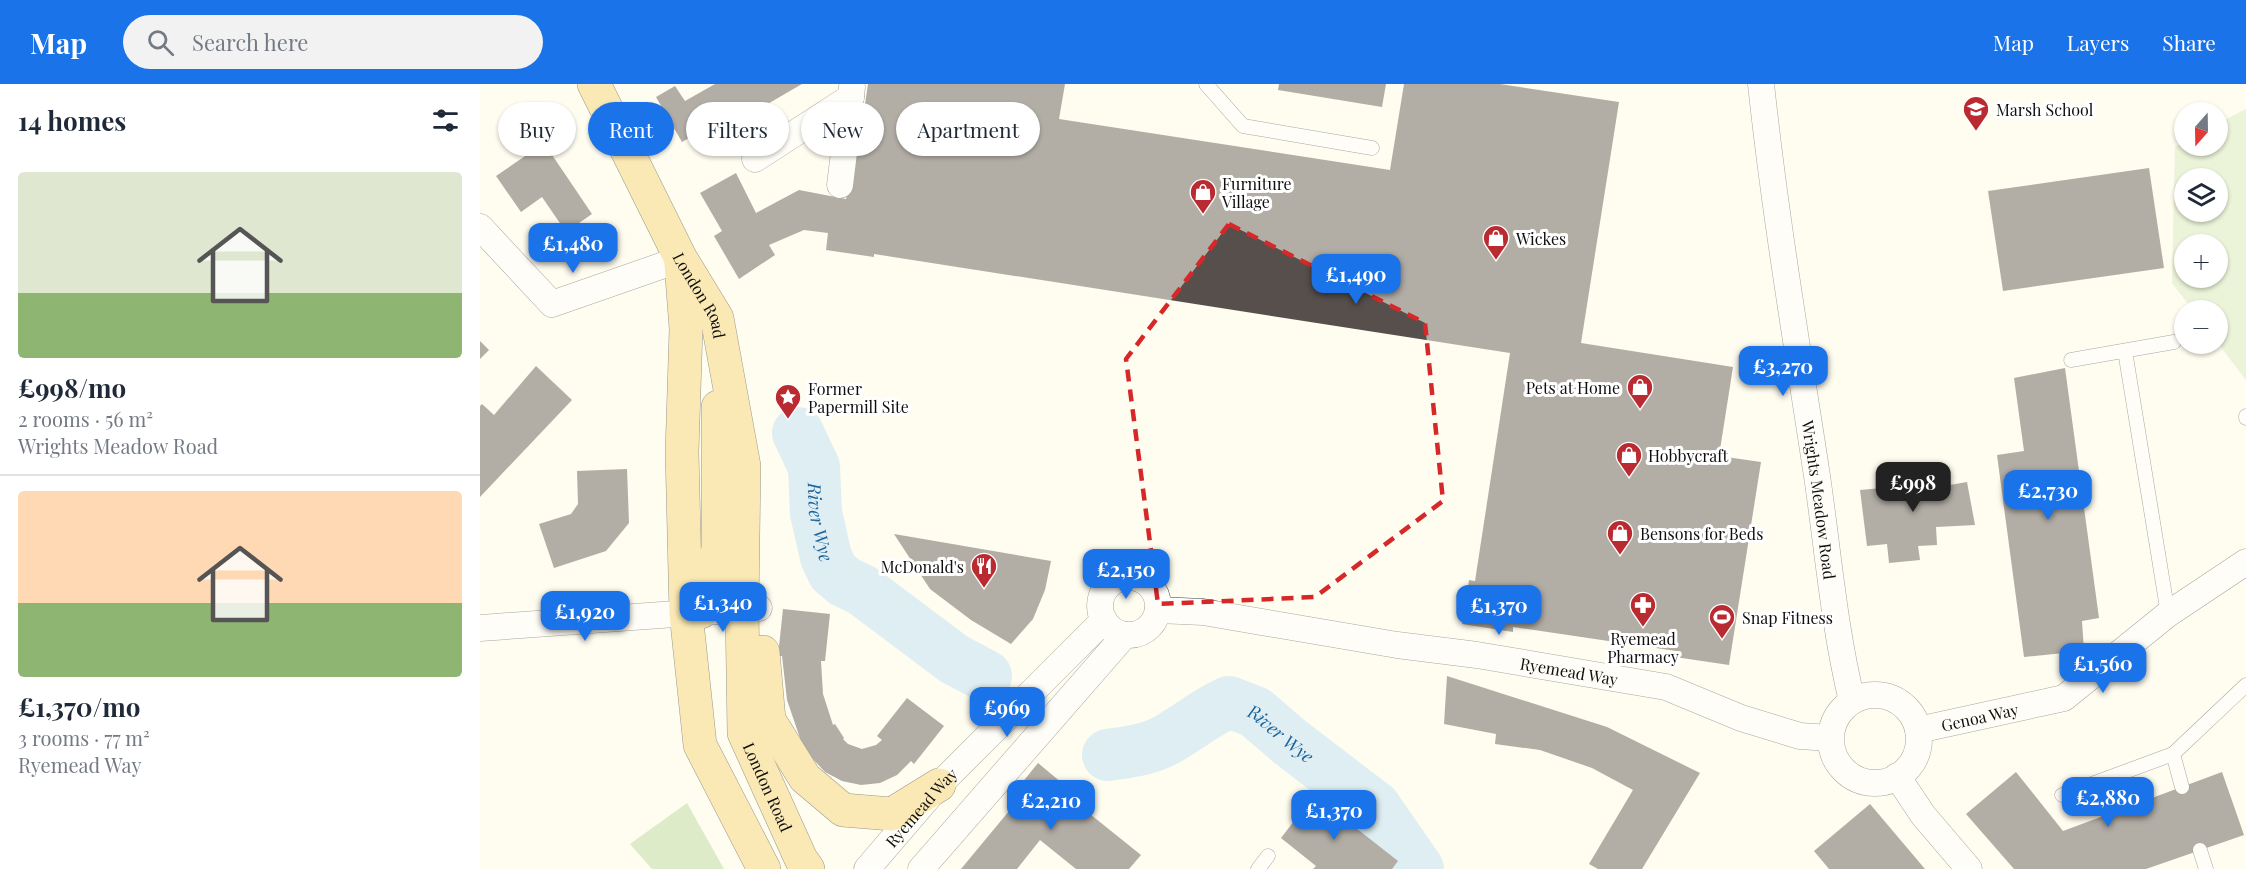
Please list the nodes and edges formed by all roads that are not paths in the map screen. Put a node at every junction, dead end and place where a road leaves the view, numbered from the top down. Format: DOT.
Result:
graph roads {
  1 [pos="594,84"];
  2 [pos="1206,84"];
  3 [pos="1761,84"];
  4 [pos="852,91"];
  5 [pos="1372,148"];
  6 [pos="755,159"];
  7 [pos="840,185"];
  8 [pos="480,227"];
  9 [pos="681,260"];
  10 [pos="717,318"];
  11 [pos="2174,342"];
  12 [pos="2125,351"];
  13 [pos="2071,360"];
  14 [pos="2246,562"];
  15 [pos="750,609"];
  16 [pos="1158,610"];
  17 [pos="694,613"];
  18 [pos="2168,614"];
  19 [pos="1104,620"];
  20 [pos="480,628"];
  21 [pos="1125,635"];
  22 [pos="2246,685"];
  23 [pos="1852,701"];
  24 [pos="1918,730"];
  25 [pos="1830,738"];
  26 [pos="2173,754"];
  27 [pos="1897,777"];
  28 [pos="939,785"];
  29 [pos="2182,787"];
  30 [pos="2062,795"];
  31 [pos="2200,850"];
  32 [pos="1268,856"];
  33 [pos="764,869"];
  34 [pos="808,869"];
  35 [pos="867,869"];
  36 [pos="921,869"];
  37 [pos="1258,869"];
  38 [pos="1969,869"];
  39 [pos="2206,869"];
  1 -- 9 [label="main road"];
  2 -- 5 [label="lane"];
  3 -- 23 [label="street, Wrights Meadow Road"];
  4 -- 6 [label="street"];
  4 -- 7 [label="street"];
  8 -- 9 [label="street"];
  9 -- 10 [label="main road, London Road"];
  9 -- 17 [label="main road, London Road"];
  10 -- 15 [label="main road, London Road"];
  10 -- 17 [label="main road"];
  11 -- 12 [label="lane"];
  12 -- 13 [label="lane"];
  12 -- 18 [label="lane"];
  14 -- 18 [label="street, Genoa Way"];
  15 -- 17 [label="street"];
  15 -- 28 [label="main road"];
  15 -- 34 [label="main road, London Road"];
  16 -- 19 [label="street"];
  16 -- 21 [label="street"];
  16 -- 25 [label="street, Ryemead Way"];
  17 -- 20 [label="street"];
  17 -- 33 [label="main road, London Road"];
  18 -- 24 [label="street, Genoa Way"];
  19 -- 21 [label="street"];
  19 -- 28 [label="street, Ryemead Way"];
  21 -- 36 [label="street"];
  22 -- 26 [label="lane"];
  23 -- 24 [label="street"];
  23 -- 25 [label="street"];
  24 -- 27 [label="street"];
  25 -- 27 [label="street"];
  26 -- 29 [label="lane"];
  26 -- 30 [label="lane"];
  27 -- 38 [label="street"];
  28 -- 35 [label="street, Ryemead Way"];
  31 -- 39 [label="lane"];
  32 -- 37 [label="lane"];
}
